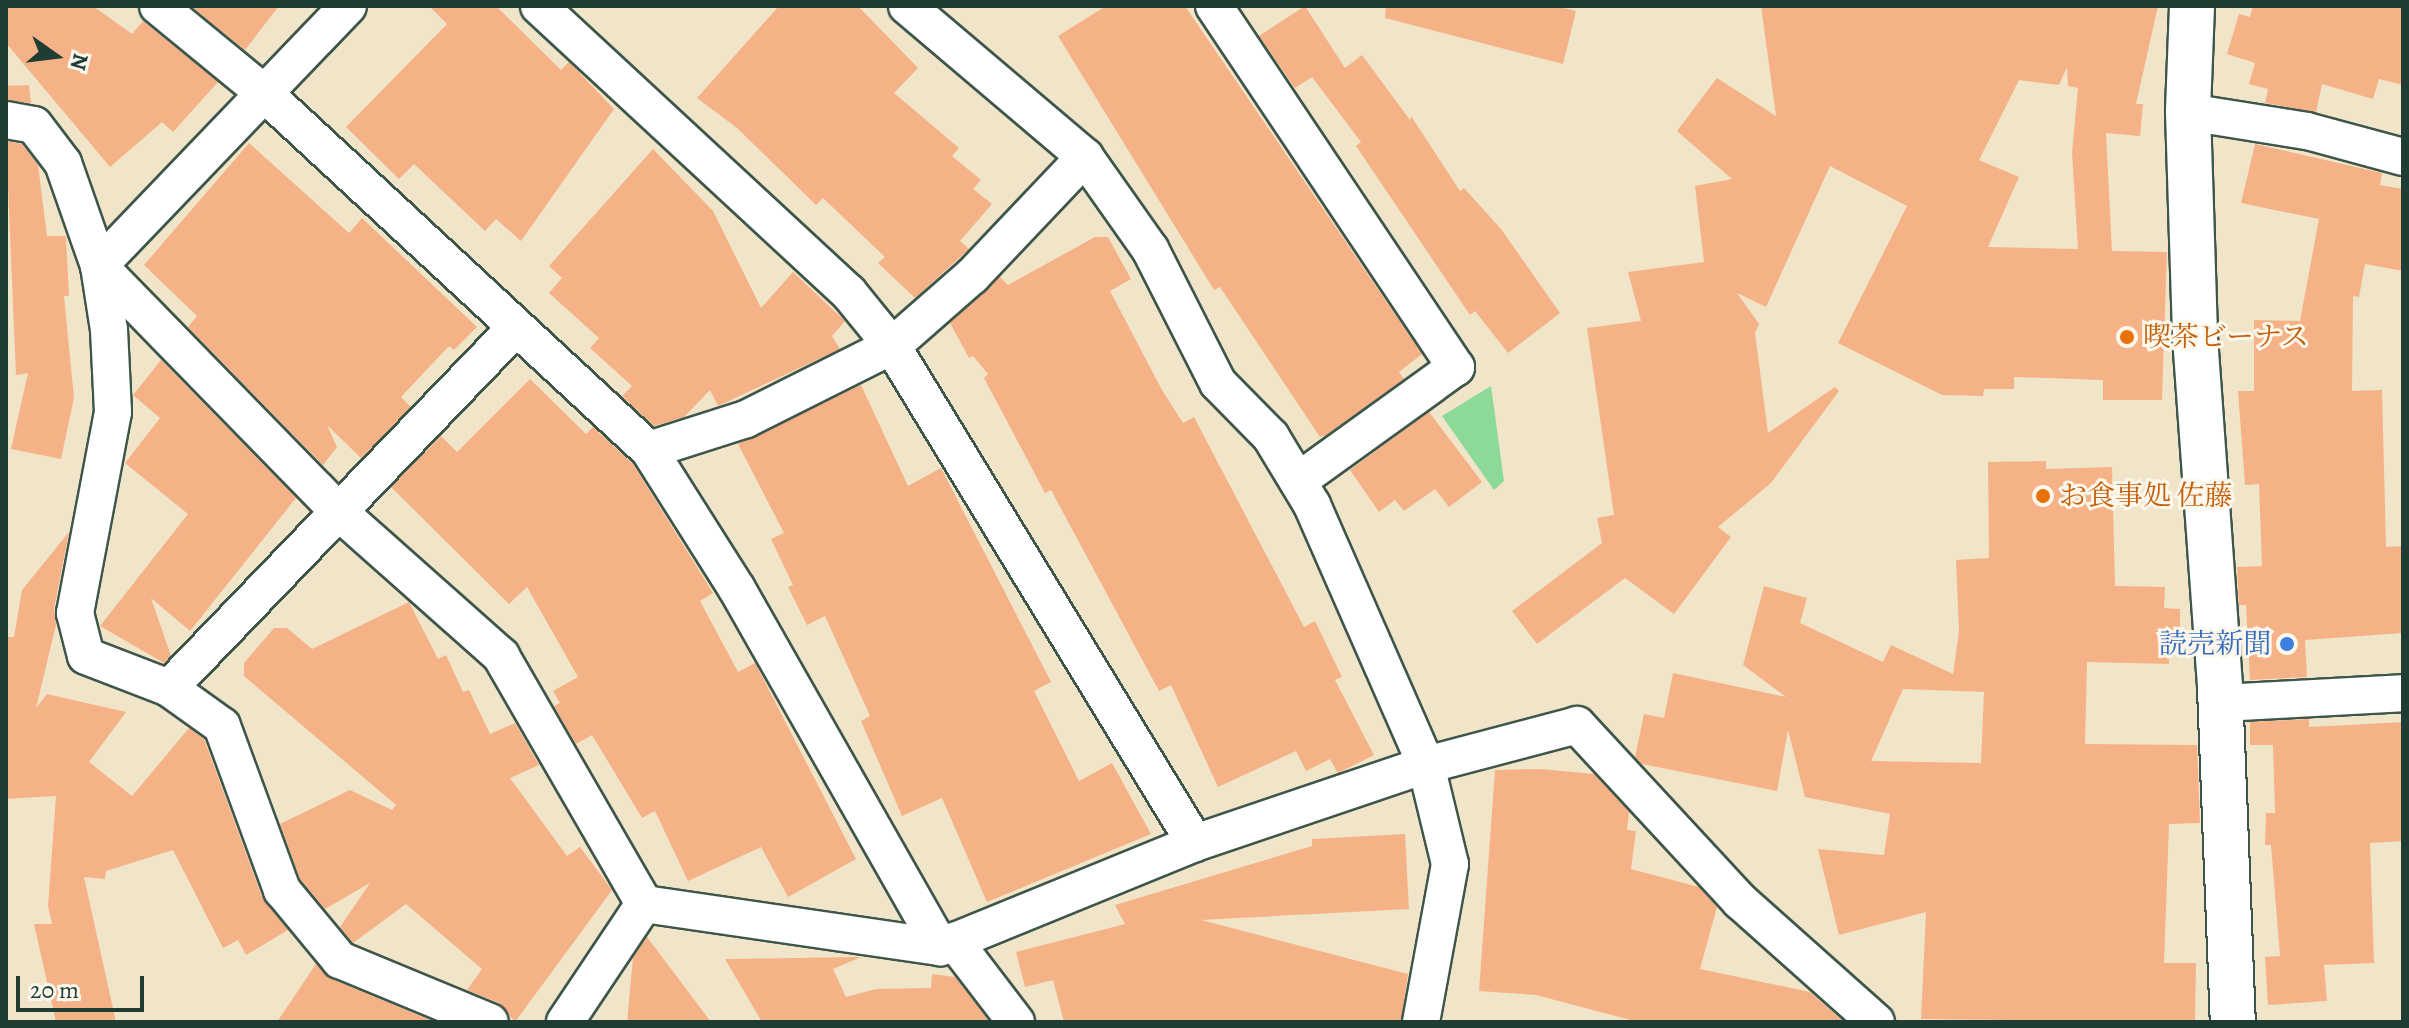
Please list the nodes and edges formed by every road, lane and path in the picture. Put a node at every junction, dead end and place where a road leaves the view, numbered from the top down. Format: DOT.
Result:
graph roads {
  1 [pos="158,6"];
  2 [pos="348,6"];
  3 [pos="539,6"];
  4 [pos="907,6"];
  5 [pos="1214,6"];
  6 [pos="2192,6"];
  7 [pos="265,94"];
  8 [pos="2188,112"];
  9 [pos="6,120"];
  10 [pos="1085,157"];
  11 [pos="2403,157"];
  12 [pos="99,266"];
  13 [pos="514,330"];
  14 [pos="892,346"];
  15 [pos="649,450"];
  16 [pos="1298,481"];
  17 [pos="339,512"];
  18 [pos="169,688"];
  19 [pos="2403,693"];
  20 [pos="2221,703"];
  21 [pos="1426,765"];
  22 [pos="1195,843"];
  23 [pos="644,904"];
  24 [pos="947,944"];
  25 [pos="490,1022"];
  26 [pos="565,1022"];
  27 [pos="1016,1022"];
  28 [pos="1421,1022"];
  29 [pos="1876,1022"];
  30 [pos="2233,1022"];
  1 -- 7 [label="street"];
  2 -- 7 [label="street"];
  3 -- 14 [label="street"];
  4 -- 10 [label="street"];
  5 -- 16 [label="street"];
  6 -- 8 [label="street"];
  7 -- 12 [label="street"];
  7 -- 13 [label="street"];
  8 -- 11 [label="street"];
  8 -- 20 [label="street"];
  9 -- 12 [label="street"];
  10 -- 14 [label="street"];
  10 -- 16 [label="street"];
  12 -- 17 [label="street"];
  12 -- 18 [label="street"];
  13 -- 15 [label="street"];
  13 -- 17 [label="street"];
  14 -- 15 [label="street"];
  14 -- 22 [label="street"];
  15 -- 24 [label="street"];
  16 -- 21 [label="street"];
  17 -- 18 [label="street"];
  17 -- 23 [label="street"];
  18 -- 25 [label="street"];
  19 -- 20 [label="street"];
  20 -- 30 [label="street"];
  21 -- 22 [label="street"];
  21 -- 28 [label="street"];
  21 -- 29 [label="street"];
  22 -- 24 [label="street"];
  23 -- 24 [label="street"];
  23 -- 26 [label="street"];
  24 -- 27 [label="street"];
}
